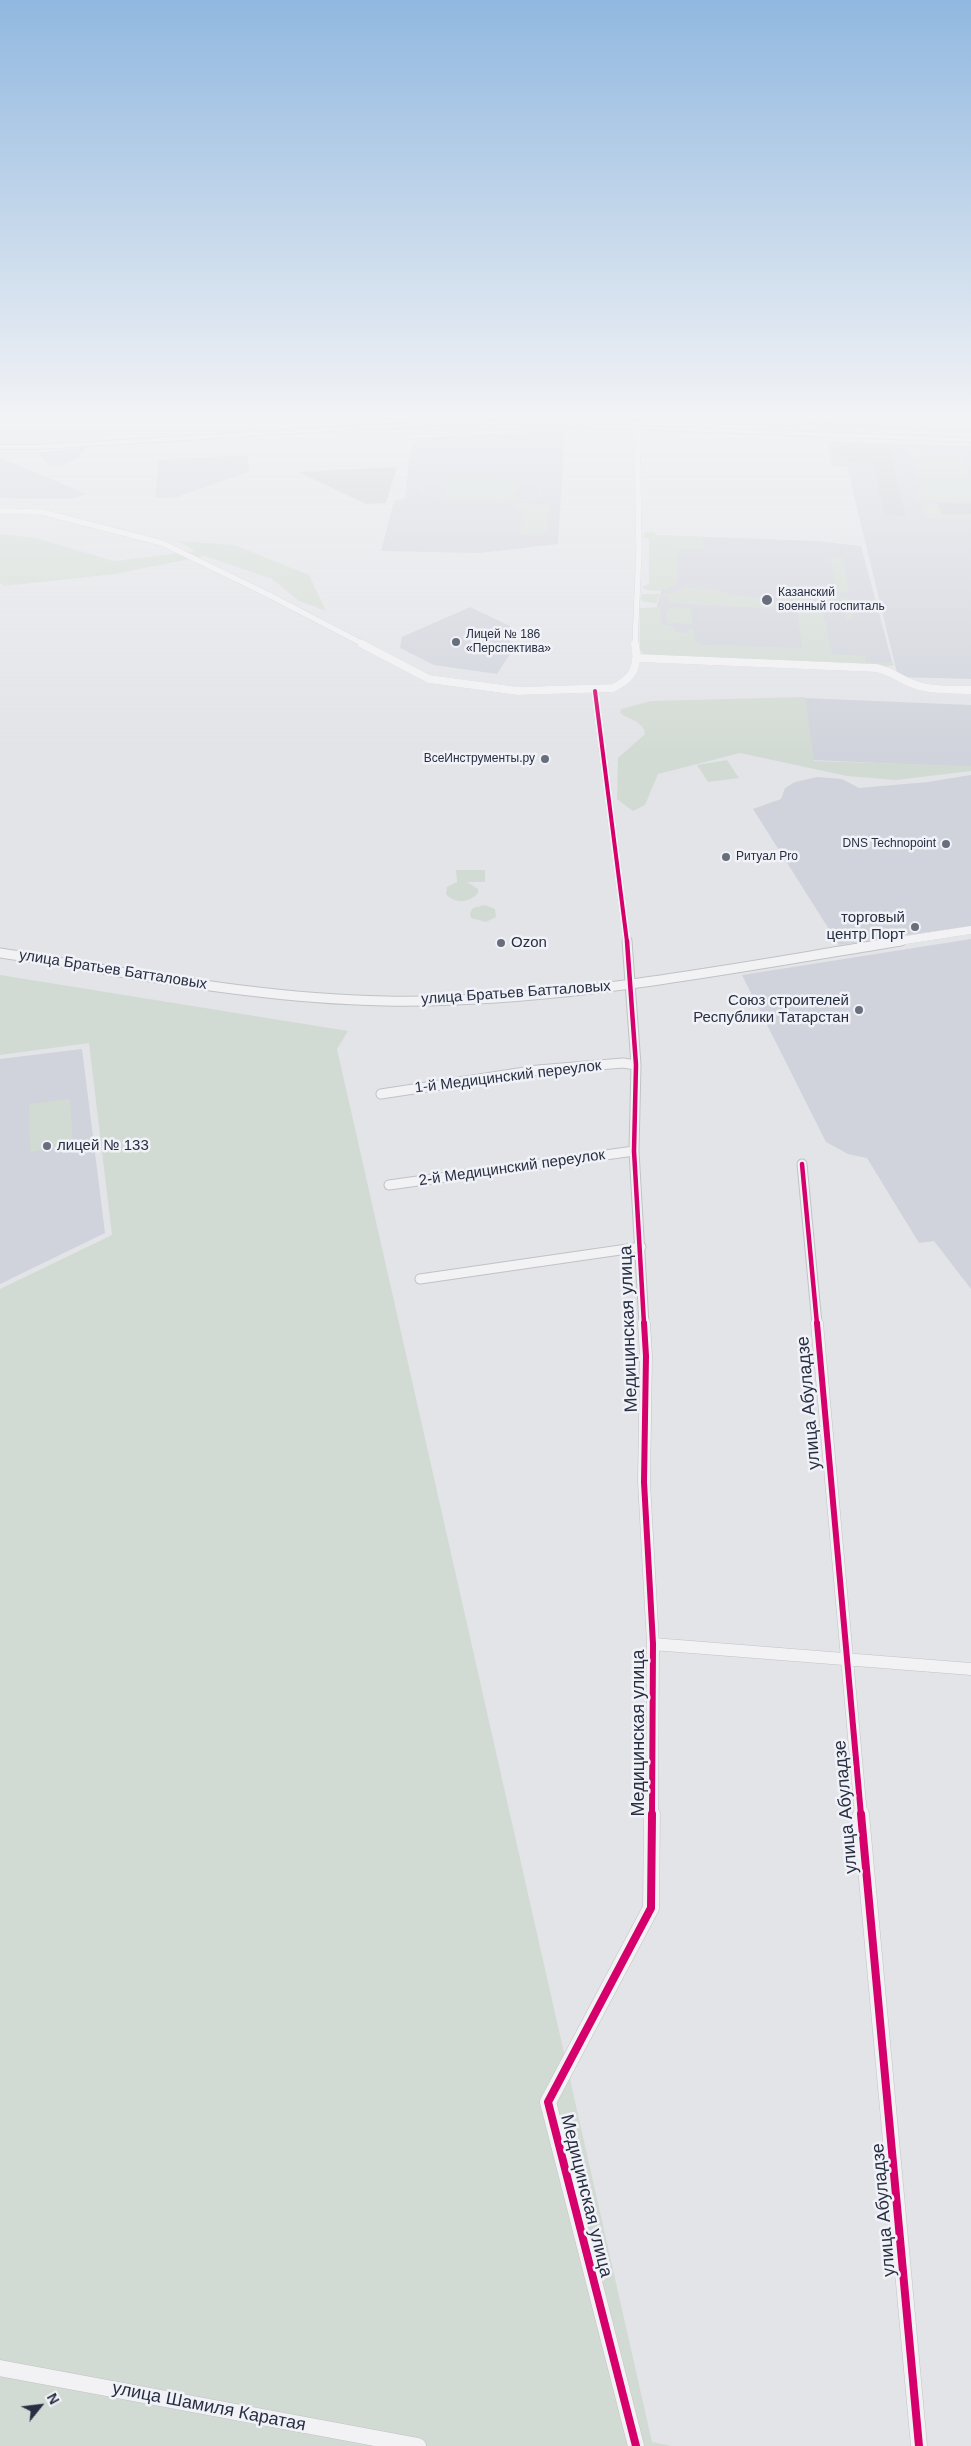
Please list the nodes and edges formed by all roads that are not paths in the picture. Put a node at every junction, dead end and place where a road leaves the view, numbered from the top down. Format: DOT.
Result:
graph roads {
  1 [pos="101,527"];
  2 [pos="639,527"];
  3 [pos="638,658"];
  4 [pos="971,690"];
  5 [pos="595,691"];
  6 [pos="971,930"];
  7 [pos="0,953"];
  8 [pos="630,984"];
  9 [pos="636,1065"];
  10 [pos="380,1094"];
  11 [pos="634,1151"];
  12 [pos="802,1164"];
  13 [pos="389,1185"];
  14 [pos="640,1247"];
  15 [pos="420,1279"];
  16 [pos="654,1644"];
  17 [pos="846,1658"];
  18 [pos="971,1668"];
  19 [pos="0,2368"];
  20 [pos="418,2446"];
  21 [pos="636,2446"];
  22 [pos="920,2446"];
  1 -- 5 [label="street"];
  2 -- 3 [label="street"];
  3 -- 4 [label="street"];
  3 -- 5 [label="street"];
  5 -- 8 [label="street, Медицинская улица"];
  6 -- 8 [label="street, улица Братьев Батталовых"];
  7 -- 8 [label="street, улица Братьев Батталовых"];
  8 -- 9 [label="street, Медицинская улица"];
  9 -- 10 [label="street, 1-й Медицинский переулок"];
  9 -- 11 [label="street, Медицинская улица"];
  11 -- 13 [label="street, 2-й Медицинский переулок"];
  11 -- 14 [label="street, Медицинская улица"];
  12 -- 17 [label="street, улица Абуладзе"];
  14 -- 15 [label="street"];
  14 -- 16 [label="street, Медицинская улица"];
  16 -- 17 [label="street"];
  16 -- 21 [label="street, Медицинская улица"];
  17 -- 18 [label="street"];
  17 -- 22 [label="street, улица Абуладзе"];
  19 -- 20 [label="street, улица Шамиля Каратая"];
}
